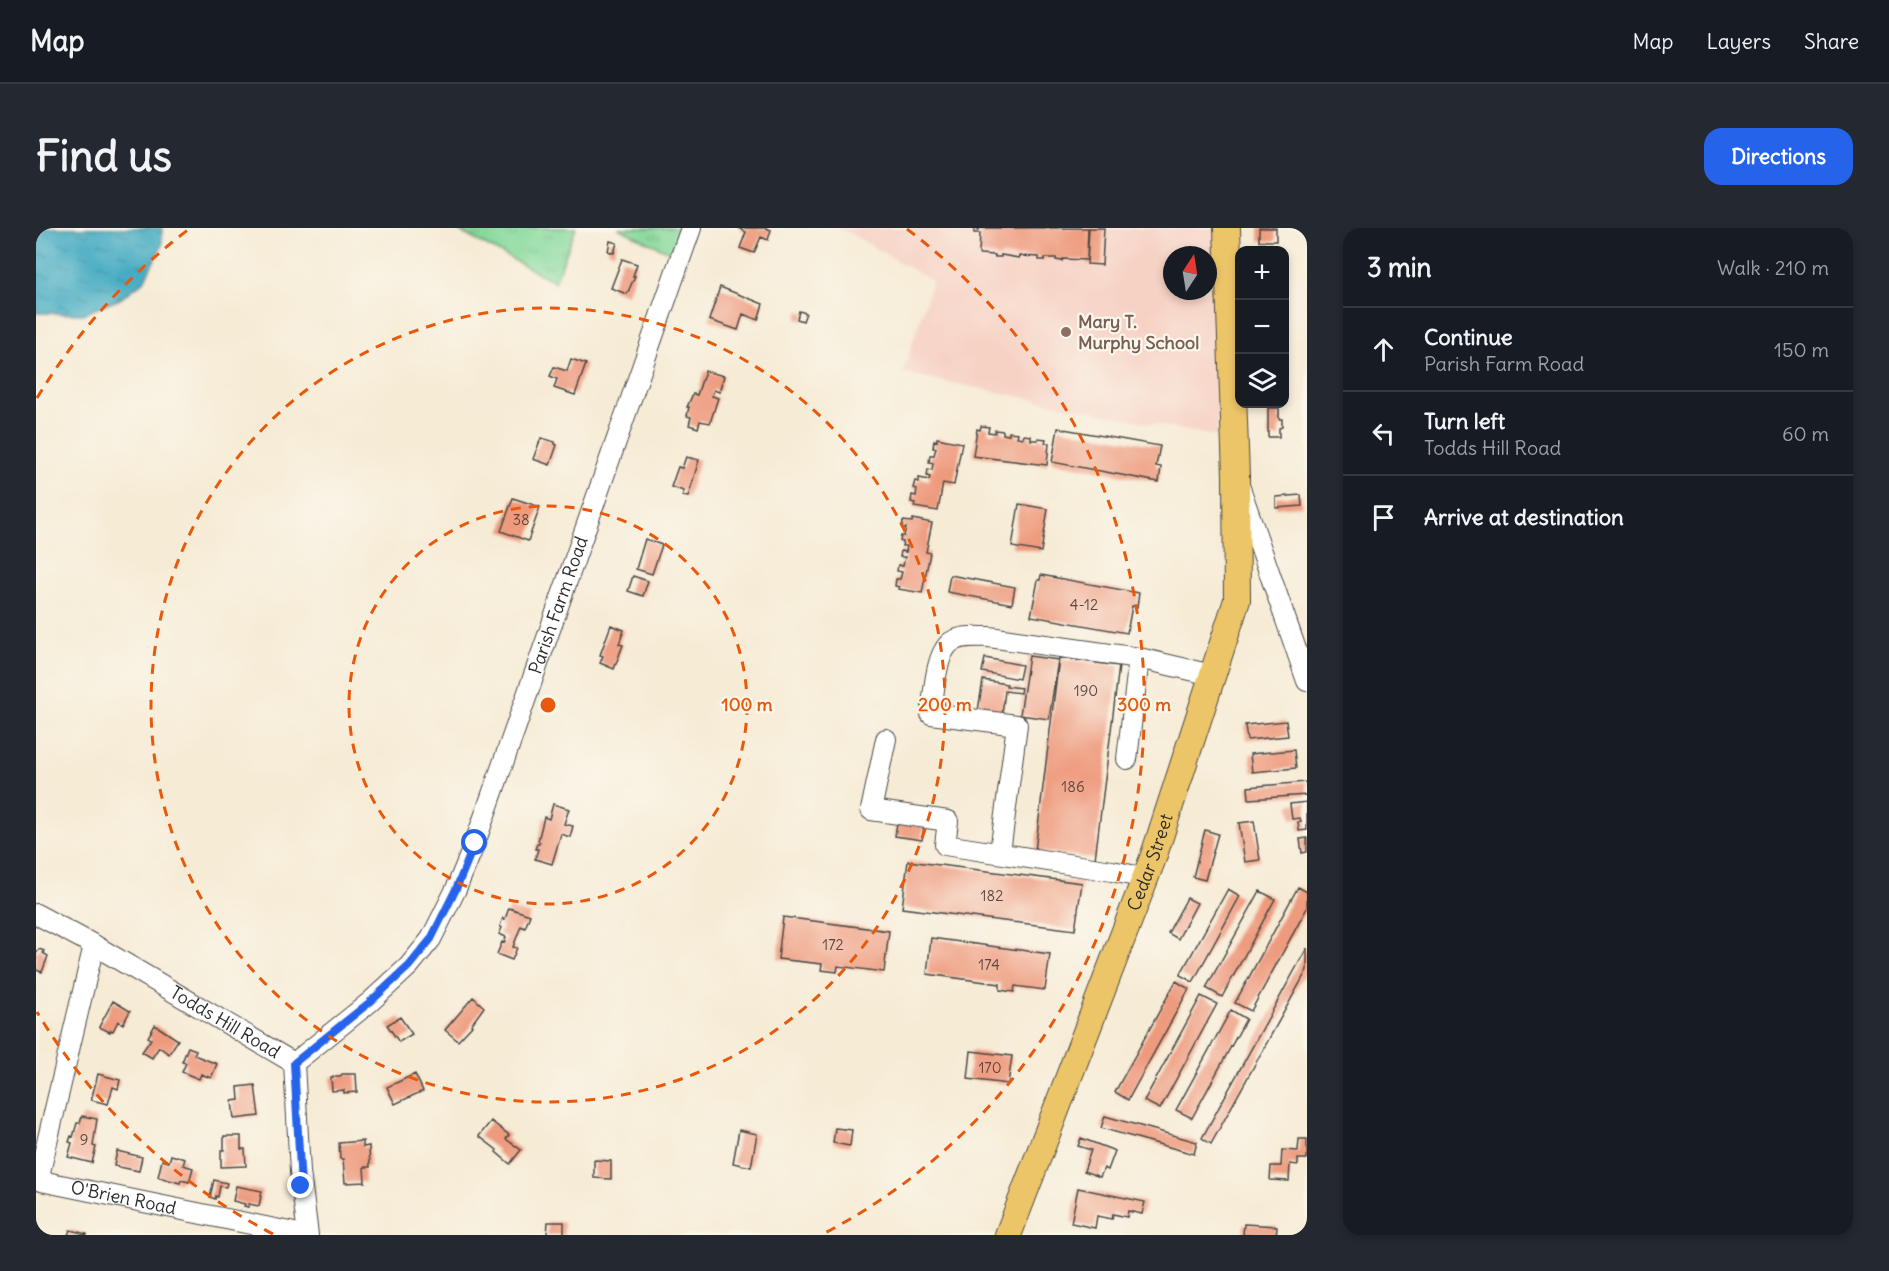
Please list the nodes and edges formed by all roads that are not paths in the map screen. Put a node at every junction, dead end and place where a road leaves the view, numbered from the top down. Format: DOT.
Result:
graph roads {
  1 [pos="692,228"];
  2 [pos="1227,228"];
  3 [pos="1236,476"];
  4 [pos="1139,658"];
  5 [pos="1212,675"];
  6 [pos="1307,681"];
  7 [pos="886,739"];
  8 [pos="1127,759"];
  9 [pos="1000,852"];
  10 [pos="1145,878"];
  11 [pos="36,914"];
  12 [pos="94,945"];
  13 [pos="294,1063"];
  14 [pos="304,1235"];
  15 [pos="308,1235"];
  16 [pos="1008,1235"];
  1 -- 13 [label="street, Parish Farm Road"];
  2 -- 3 [label="main road, Cedar Street"];
  3 -- 5 [label="main road, Cedar Street"];
  3 -- 6 [label="street"];
  4 -- 5 [label="street"];
  4 -- 8 [label="street"];
  4 -- 9 [label="street"];
  5 -- 10 [label="main road, Cedar Street"];
  7 -- 9 [label="street"];
  9 -- 10 [label="street"];
  10 -- 16 [label="main road, Cedar Street"];
  11 -- 12 [label="street, Todds Hill Road"];
  12 -- 13 [label="street, Todds Hill Road"];
  12 -- 14 [label="street, O'Brien Road"];
  13 -- 15 [label="street, Todds Hill Road"];
}
